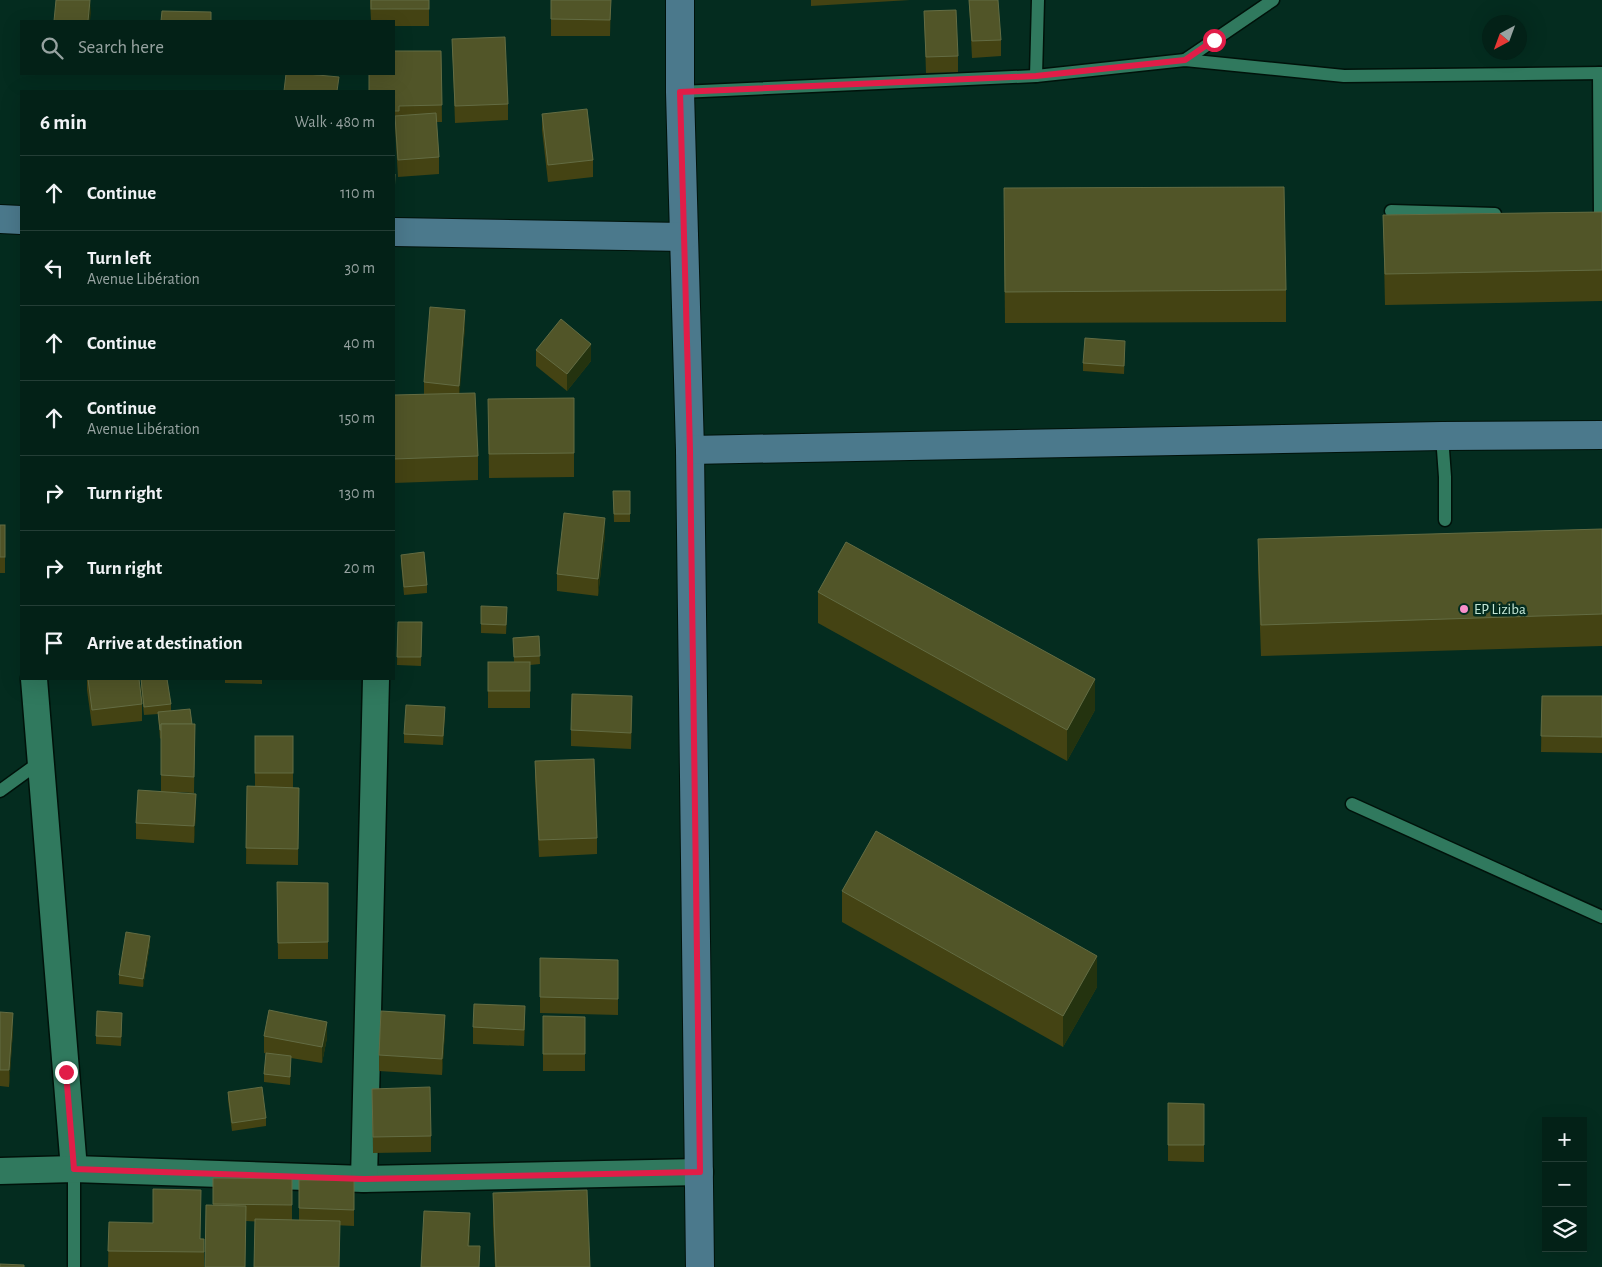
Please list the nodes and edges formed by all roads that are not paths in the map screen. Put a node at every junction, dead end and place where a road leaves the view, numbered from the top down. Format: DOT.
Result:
graph roads {
  1 [pos="680,0"];
  2 [pos="1038,0"];
  3 [pos="1272,0"];
  4 [pos="1185,60"];
  5 [pos="1600,73"];
  6 [pos="1036,76"];
  7 [pos="680,92"];
  8 [pos="1390,212"];
  9 [pos="1510,214"];
  10 [pos="1597,216"];
  11 [pos="0,219"];
  12 [pos="20,220"];
  13 [pos="395,232"];
  14 [pos="684,237"];
  15 [pos="1602,435"];
  16 [pos="1442,436"];
  17 [pos="690,450"];
  18 [pos="1445,520"];
  19 [pos="34,680"];
  20 [pos="376,680"];
  21 [pos="40,762"];
  22 [pos="0,791"];
  23 [pos="1352,804"];
  24 [pos="1602,917"];
  25 [pos="74,1169"];
  26 [pos="0,1171"];
  27 [pos="700,1172"];
  28 [pos="364,1179"];
  29 [pos="74,1267"];
  30 [pos="700,1267"];
  1 -- 7 [label="street"];
  2 -- 6 [label="lane"];
  3 -- 4 [label="lane"];
  4 -- 5 [label="lane"];
  4 -- 6 [label="lane"];
  5 -- 10 [label="lane"];
  6 -- 7 [label="lane"];
  7 -- 14 [label="street"];
  8 -- 9 [label="lane"];
  11 -- 12 [label="street"];
  13 -- 14 [label="street"];
  14 -- 17 [label="street"];
  15 -- 16 [label="street"];
  16 -- 17 [label="street"];
  16 -- 18 [label="lane"];
  17 -- 27 [label="street"];
  19 -- 21 [label="street"];
  20 -- 28 [label="street"];
  21 -- 22 [label="lane"];
  21 -- 25 [label="street"];
  23 -- 24 [label="lane"];
  25 -- 26 [label="street"];
  25 -- 28 [label="street"];
  25 -- 29 [label="lane"];
  27 -- 28 [label="street"];
  27 -- 30 [label="street"];
}
